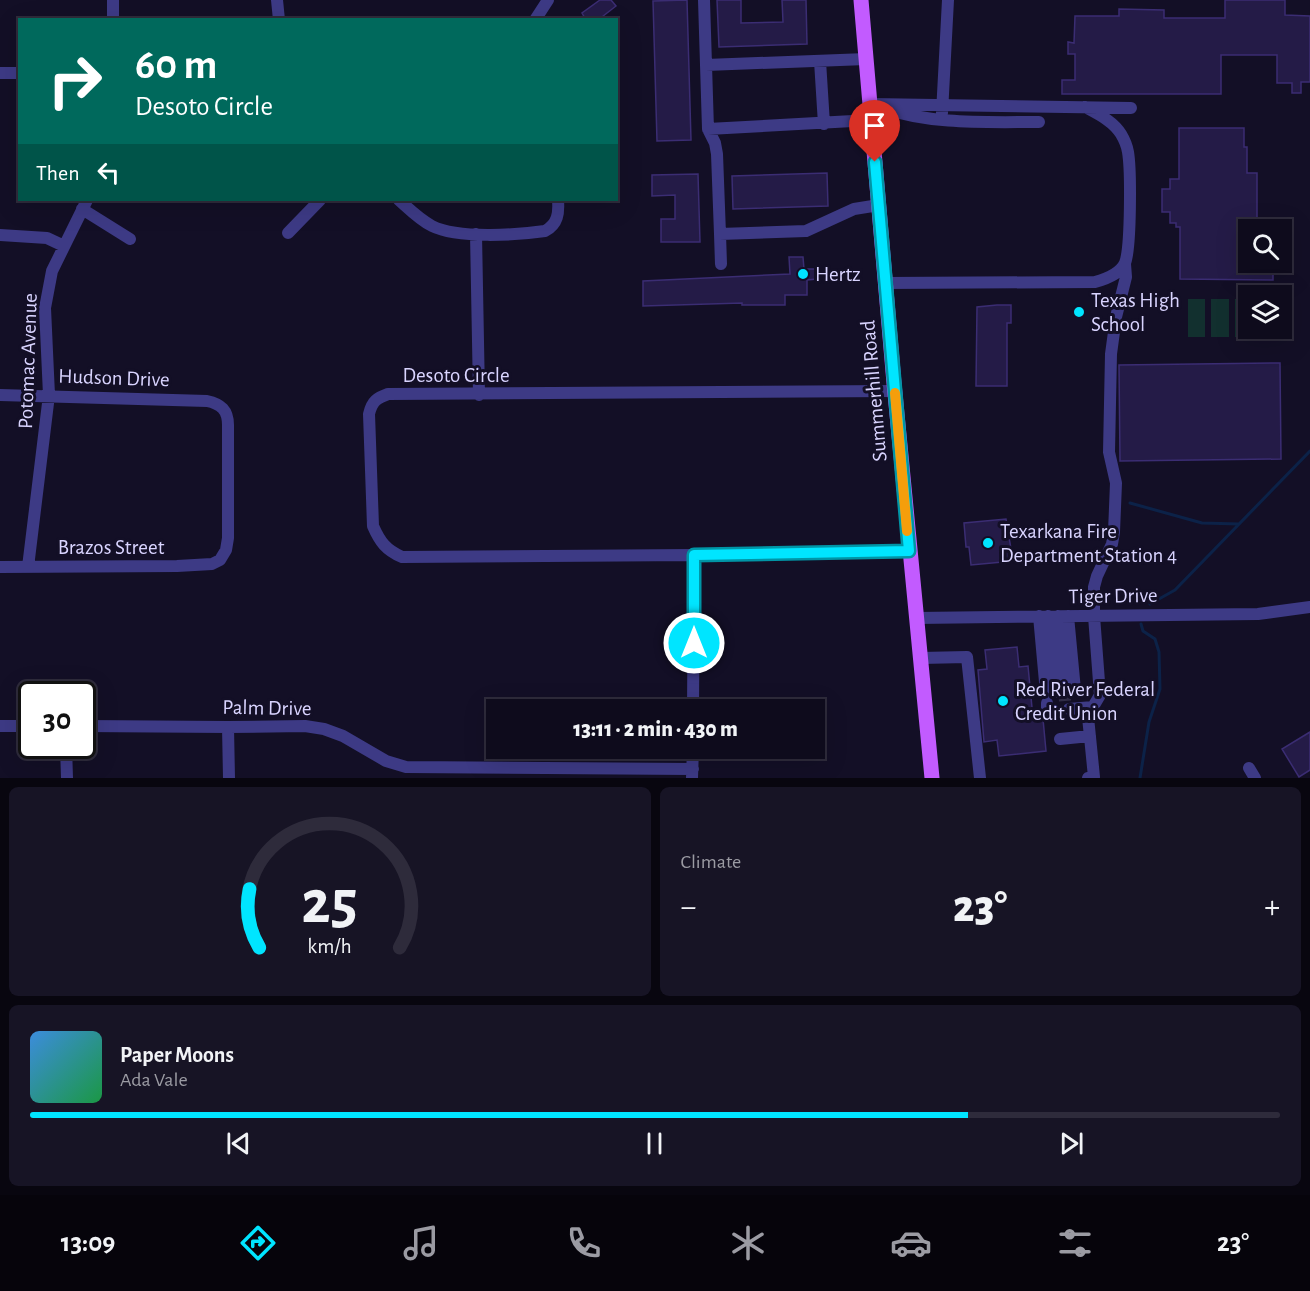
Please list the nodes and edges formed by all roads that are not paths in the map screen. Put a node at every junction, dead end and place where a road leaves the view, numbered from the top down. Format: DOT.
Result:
graph roads {
  1 [pos="113,0"];
  2 [pos="277,0"];
  3 [pos="548,0"];
  4 [pos="704,0"];
  5 [pos="861,0"];
  6 [pos="948,0"];
  7 [pos="113,18"];
  8 [pos="279,18"];
  9 [pos="536,18"];
  10 [pos="866,59"];
  11 [pos="820,61"];
  12 [pos="706,65"];
  13 [pos="0,73"];
  14 [pos="18,73"];
  15 [pos="870,104"];
  16 [pos="942,105"];
  17 [pos="1084,107"];
  18 [pos="1131,108"];
  19 [pos="871,120"];
  20 [pos="942,120"];
  21 [pos="1039,122"];
  22 [pos="824,124"];
  23 [pos="708,129"];
  24 [pos="319,201"];
  25 [pos="400,201"];
  26 [pos="558,201"];
  27 [pos="85,204"];
  28 [pos="879,205"];
  29 [pos="288,233"];
  30 [pos="476,234"];
  31 [pos="720,234"];
  32 [pos="0,235"];
  33 [pos="130,239"];
  34 [pos="64,246"];
  35 [pos="721,264"];
  36 [pos="1125,264"];
  37 [pos="885,283"];
  38 [pos="895,391"];
  39 [pos="0,395"];
  40 [pos="50,395"];
  41 [pos="479,395"];
  42 [pos="909,551"];
  43 [pos="694,555"];
  44 [pos="220,560"];
  45 [pos="0,567"];
  46 [pos="28,567"];
  47 [pos="1310,607"];
  48 [pos="1053,616"];
  49 [pos="1094,616"];
  50 [pos="916,618"];
  51 [pos="921,658"];
  52 [pos="693,699"];
  53 [pos="1063,702"];
  54 [pos="1088,717"];
  55 [pos="0,726"];
  56 [pos="18,726"];
  57 [pos="96,726"];
  58 [pos="228,728"];
  59 [pos="1090,736"];
  60 [pos="1060,739"];
  61 [pos="66,759"];
  62 [pos="693,774"];
  63 [pos="66,778"];
  64 [pos="229,778"];
  65 [pos="932,778"];
  66 [pos="980,778"];
  67 [pos="1088,778"];
  1 -- 7 [label="street"];
  2 -- 8 [label="street"];
  3 -- 9 [label="street"];
  4 -- 12 [label="street"];
  5 -- 10 [label="main road, Summerhill Road"];
  6 -- 16 [label="street"];
  10 -- 11 [label="street"];
  10 -- 15 [label="main road, Summerhill Road"];
  11 -- 12 [label="street"];
  11 -- 22 [label="street"];
  12 -- 23 [label="street"];
  13 -- 14 [label="street"];
  15 -- 16 [label="street"];
  15 -- 19 [label="main road, Summerhill Road"];
  15 -- 20 [label="street"];
  16 -- 17 [label="street"];
  16 -- 20 [label="street"];
  17 -- 18 [label="street"];
  17 -- 36 [label="street"];
  19 -- 22 [label="street"];
  19 -- 28 [label="main road, Summerhill Road"];
  20 -- 21 [label="street"];
  22 -- 23 [label="street"];
  23 -- 31 [label="street"];
  24 -- 29 [label="street"];
  25 -- 30 [label="street"];
  26 -- 30 [label="street"];
  27 -- 33 [label="street"];
  27 -- 34 [label="street, Potomac Avenue"];
  28 -- 31 [label="street"];
  28 -- 37 [label="main road, Summerhill Road"];
  30 -- 41 [label="street"];
  31 -- 35 [label="street"];
  32 -- 34 [label="street"];
  34 -- 40 [label="street, Potomac Avenue"];
  36 -- 37 [label="street"];
  36 -- 49 [label="street"];
  37 -- 38 [label="main road, Summerhill Road"];
  38 -- 41 [label="street, Desoto Circle"];
  38 -- 42 [label="main road, Summerhill Road"];
  39 -- 40 [label="street, Hudson Drive"];
  40 -- 44 [label="street, Hudson Drive"];
  40 -- 46 [label="street, Potomac Avenue"];
  41 -- 43 [label="street, Desoto Circle"];
  42 -- 43 [label="street, Desoto Circle"];
  42 -- 50 [label="main road, Summerhill Road"];
  43 -- 52 [label="street"];
  44 -- 46 [label="street, Brazos Street"];
  45 -- 46 [label="street, Brazos Street"];
  47 -- 49 [label="street, Tiger Drive"];
  48 -- 49 [label="street, Tiger Drive"];
  48 -- 50 [label="street, Tiger Drive"];
  48 -- 53 [label="street"];
  48 -- 53 [label="street"];
  49 -- 53 [label="street"];
  50 -- 51 [label="main road, Summerhill Road"];
  51 -- 65 [label="main road, Summerhill Road"];
  51 -- 66 [label="street"];
  54 -- 59 [label="street"];
  55 -- 56 [label="street"];
  57 -- 58 [label="street, Palm Drive"];
  58 -- 62 [label="street, Palm Drive"];
  58 -- 64 [label="street"];
  59 -- 60 [label="street"];
  59 -- 67 [label="street"];
  61 -- 63 [label="street"];
}
